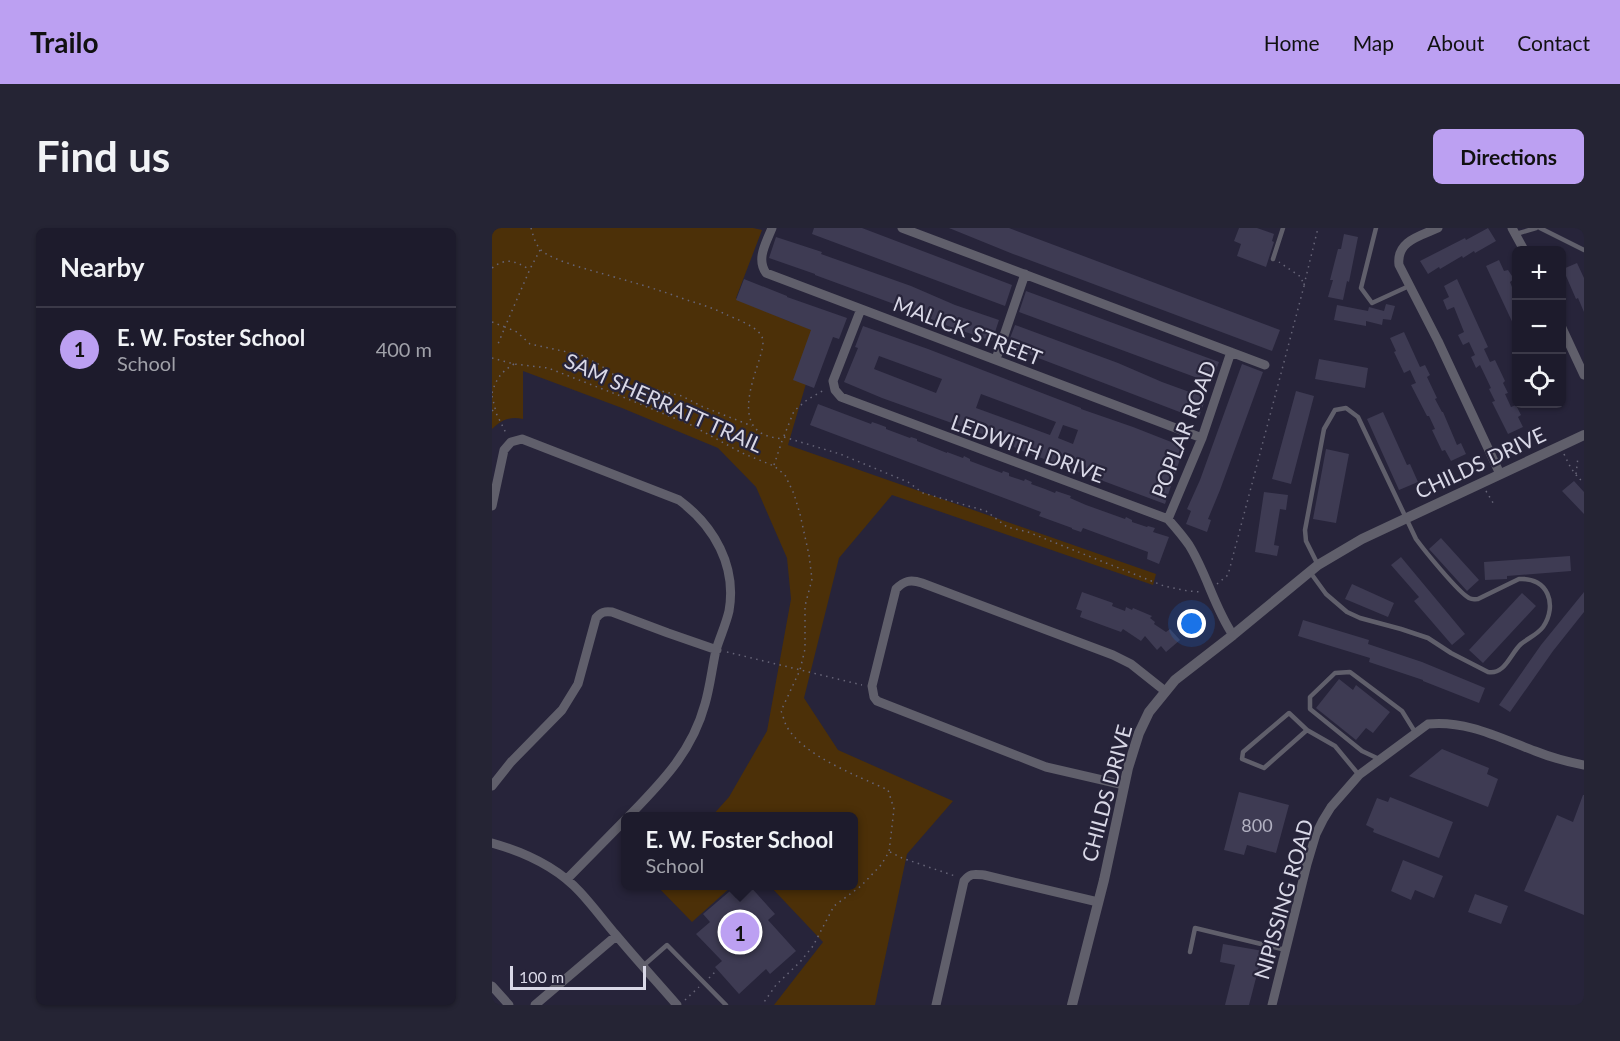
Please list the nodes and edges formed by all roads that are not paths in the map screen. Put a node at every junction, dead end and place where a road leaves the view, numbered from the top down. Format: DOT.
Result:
graph roads {
  1 [pos="772,228"];
  2 [pos="902,228"];
  3 [pos="1376,228"];
  4 [pos="1438,228"];
  5 [pos="1538,228"];
  6 [pos="1281,229"];
  7 [pos="1514,231"];
  8 [pos="1522,246"];
  9 [pos="1584,250"];
  10 [pos="1273,259"];
  11 [pos="1025,274"];
  12 [pos="1410,286"];
  13 [pos="861,309"];
  14 [pos="1566,337"];
  15 [pos="1232,352"];
  16 [pos="996,359"];
  17 [pos="1265,365"];
  18 [pos="1584,375"];
  19 [pos="1584,435"];
  20 [pos="1202,438"];
  21 [pos="1500,474"];
  22 [pos="492,506"];
  23 [pos="1168,519"];
  24 [pos="1406,519"];
  25 [pos="1314,569"];
  26 [pos="1233,635"];
  27 [pos="717,650"];
  28 [pos="1166,691"];
  29 [pos="1307,730"];
  30 [pos="1415,732"];
  31 [pos="1379,759"];
  32 [pos="1584,765"];
  33 [pos="1359,775"];
  34 [pos="492,786"];
  35 [pos="1124,786"];
  36 [pos="633,812"];
  37 [pos="621,824"];
  38 [pos="492,843"];
  39 [pos="567,879"];
  40 [pos="1098,902"];
  41 [pos="616,936"];
  42 [pos="1286,950"];
  43 [pos="1190,952"];
  44 [pos="643,966"];
  45 [pos="492,986"];
  46 [pos="509,1005"];
  47 [pos="535,1005"];
  48 [pos="678,1005"];
  49 [pos="726,1005"];
  50 [pos="936,1005"];
  51 [pos="1072,1005"];
  52 [pos="1272,1005"];
  1 -- 13 [label="street, MALICK STREET"];
  2 -- 11 [label="street"];
  3 -- 12 [label="lane"];
  4 -- 12 [label="street"];
  5 -- 7 [label="lane"];
  5 -- 9 [label="lane"];
  6 -- 10 [label="lane"];
  7 -- 8 [label="street"];
  11 -- 15 [label="street"];
  11 -- 16 [label="street"];
  12 -- 21 [label="street"];
  13 -- 16 [label="street, MALICK STREET"];
  13 -- 23 [label="street, LEDWITH DRIVE"];
  14 -- 18 [label="street"];
  15 -- 17 [label="street"];
  15 -- 20 [label="street, POPLAR ROAD"];
  16 -- 20 [label="street, MALICK STREET"];
  19 -- 21 [label="street, CHILDS DRIVE"];
  20 -- 23 [label="street, POPLAR ROAD"];
  21 -- 24 [label="street, CHILDS DRIVE"];
  22 -- 27 [label="street"];
  23 -- 26 [label="street"];
  24 -- 25 [label="street, CHILDS DRIVE"];
  24 -- 25 [label="lane"];
  24 -- 25 [label="lane"];
  25 -- 26 [label="street, CHILDS DRIVE"];
  26 -- 28 [label="street, CHILDS DRIVE"];
  27 -- 34 [label="street"];
  27 -- 36 [label="street"];
  28 -- 35 [label="street, CHILDS DRIVE"];
  28 -- 35 [label="street"];
  29 -- 29 [label="lane"];
  29 -- 33 [label="lane"];
  30 -- 31 [label="street, NIPISSING ROAD"];
  30 -- 31 [label="lane"];
  30 -- 32 [label="street, NIPISSING ROAD"];
  31 -- 33 [label="street, NIPISSING ROAD"];
  33 -- 42 [label="street, NIPISSING ROAD"];
  35 -- 40 [label="street, CHILDS DRIVE"];
  37 -- 39 [label="street"];
  38 -- 39 [label="street"];
  39 -- 41 [label="street"];
  40 -- 50 [label="street"];
  40 -- 51 [label="street, CHILDS DRIVE"];
  41 -- 44 [label="street"];
  41 -- 47 [label="street"];
  42 -- 43 [label="lane"];
  42 -- 52 [label="street, NIPISSING ROAD"];
  44 -- 48 [label="street"];
  44 -- 49 [label="lane"];
  45 -- 46 [label="street"];
}
